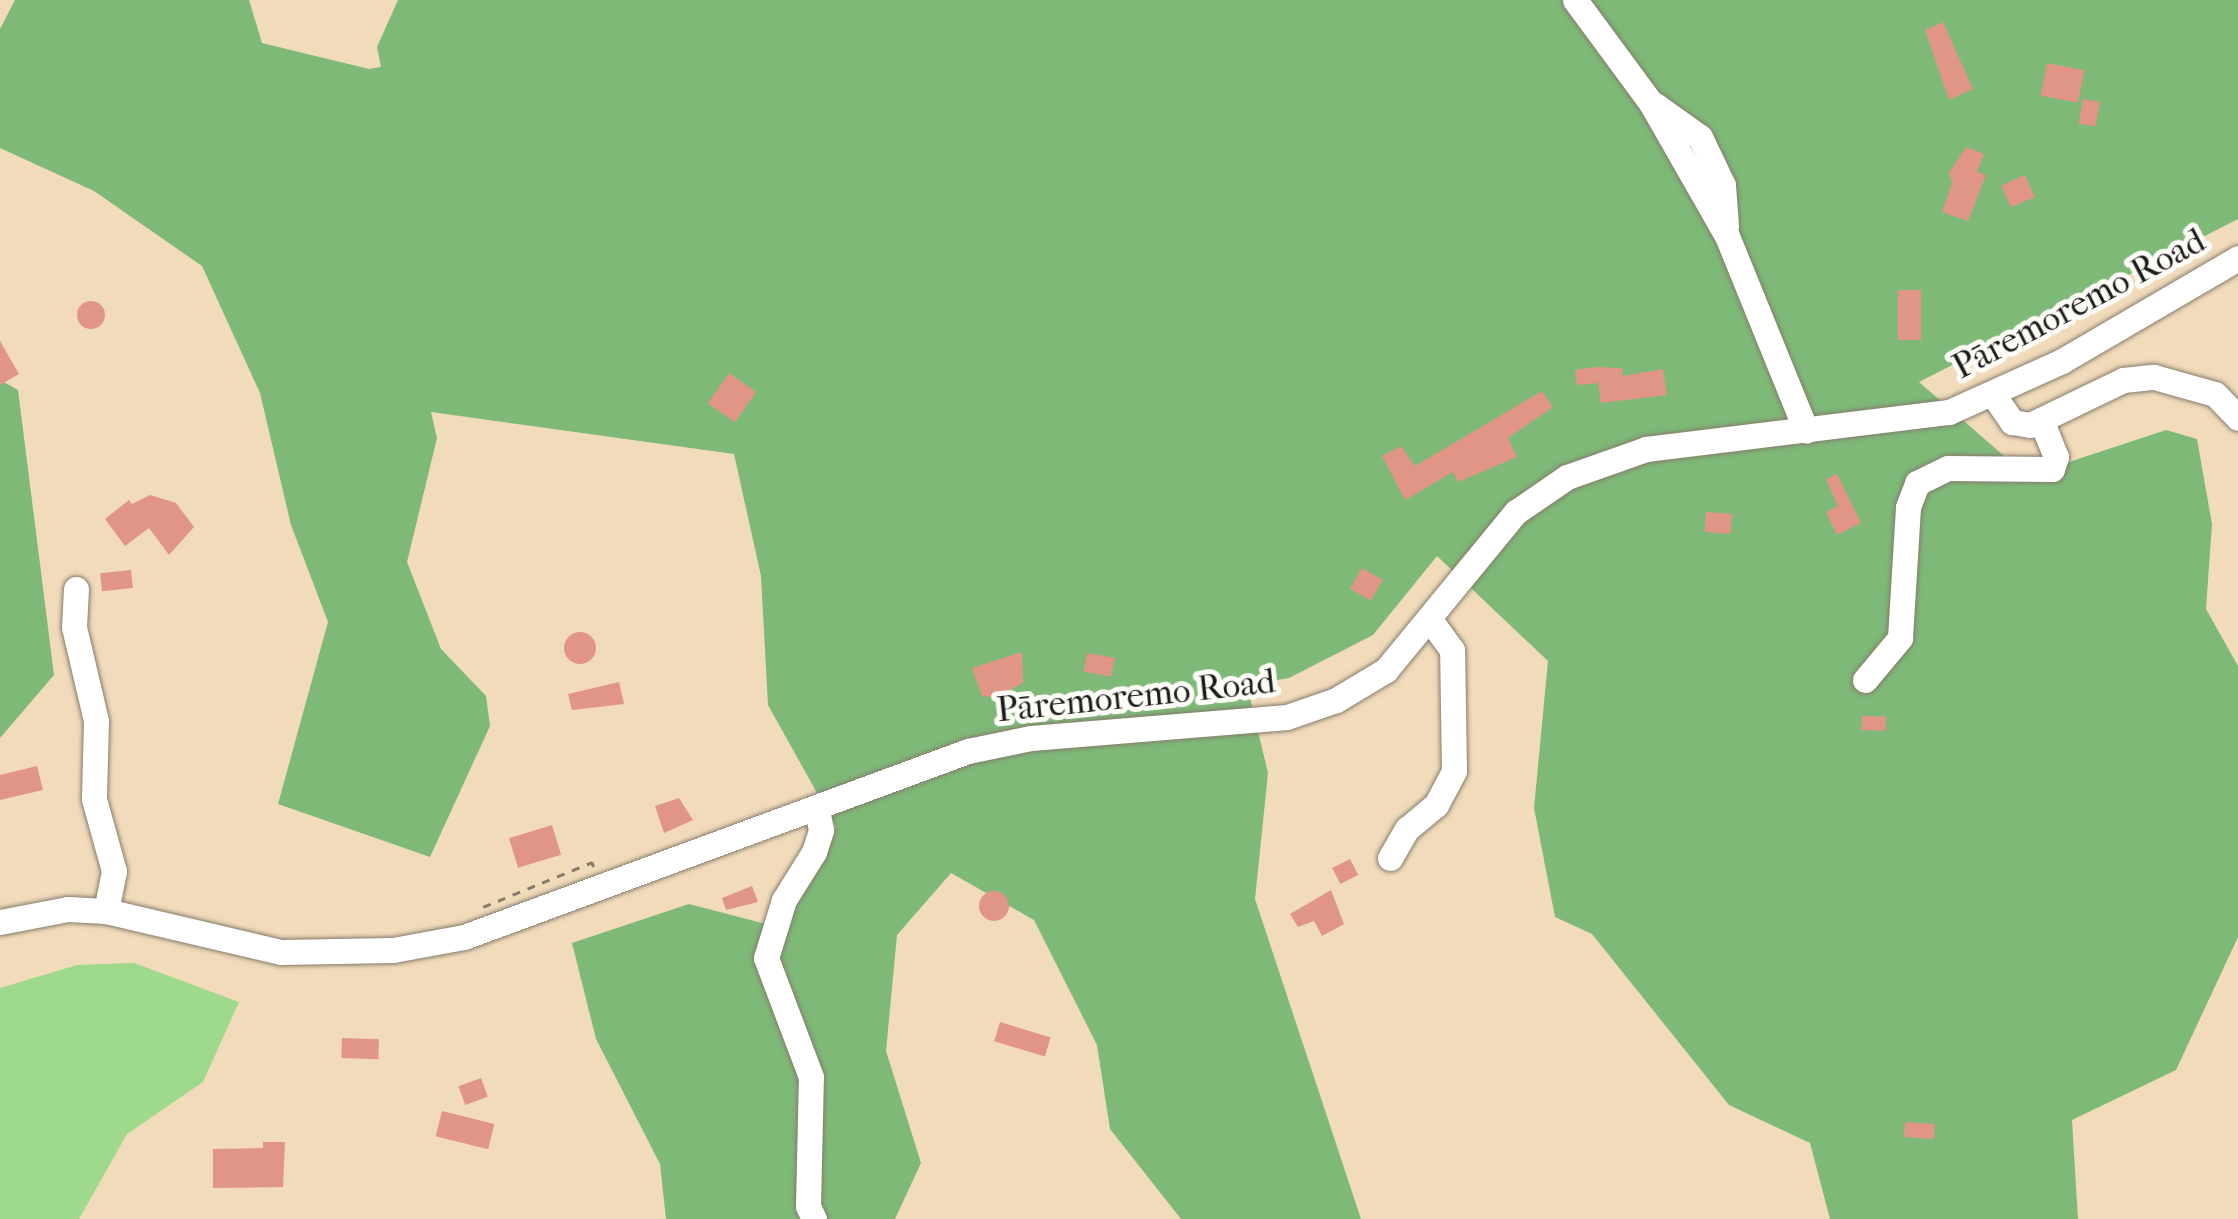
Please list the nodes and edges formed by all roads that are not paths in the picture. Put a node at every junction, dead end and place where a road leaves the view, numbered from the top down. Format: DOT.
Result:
graph roads {
  1 [pos="1575,0"];
  2 [pos="2238,258"];
  3 [pos="1994,396"];
  4 [pos="2238,418"];
  5 [pos="2042,423"];
  6 [pos="1806,431"];
  7 [pos="76,589"];
  8 [pos="1430,620"];
  9 [pos="1865,680"];
  10 [pos="817,810"];
  11 [pos="1390,858"];
  12 [pos="106,911"];
  13 [pos="0,922"];
  14 [pos="814,1219"];
  1 -- 6 [label="street"];
  2 -- 3 [label="street, Pāremoremo Road"];
  3 -- 5 [label="street"];
  3 -- 6 [label="street, Pāremoremo Road"];
  4 -- 5 [label="street"];
  5 -- 9 [label="street"];
  6 -- 8 [label="street, Pāremoremo Road"];
  7 -- 12 [label="street"];
  8 -- 10 [label="street, Pāremoremo Road"];
  8 -- 11 [label="street"];
  10 -- 12 [label="street, Pāremoremo Road"];
  10 -- 14 [label="street"];
  12 -- 13 [label="street, Pāremoremo Road"];
}
